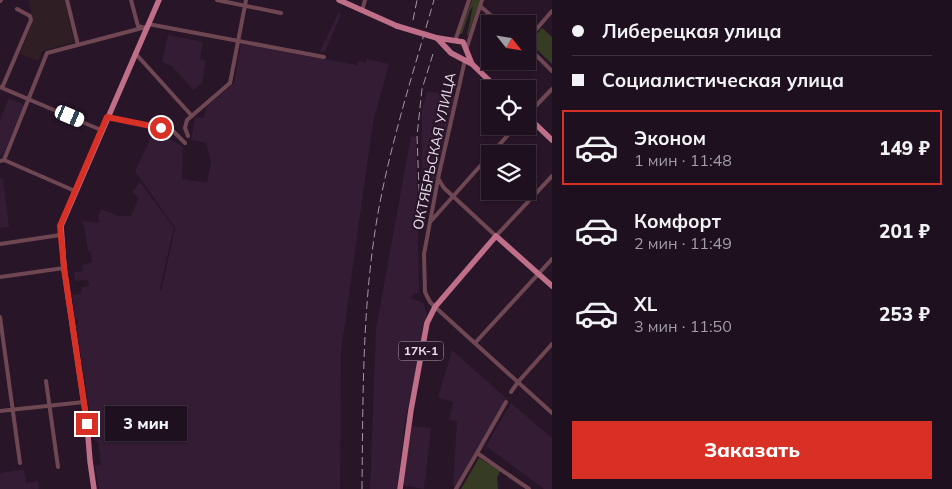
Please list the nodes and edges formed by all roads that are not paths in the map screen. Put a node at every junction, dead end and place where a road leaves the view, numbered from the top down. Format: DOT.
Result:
graph roads {
  1 [pos="67,0"];
  2 [pos="131,0"];
  3 [pos="159,0"];
  4 [pos="217,0"];
  5 [pos="339,0"];
  6 [pos="365,0"];
  7 [pos="469,0"];
  8 [pos="482,0"];
  9 [pos="245,3"];
  10 [pos="480,6"];
  11 [pos="16,9"];
  12 [pos="362,11"];
  13 [pos="552,11"];
  14 [pos="281,13"];
  15 [pos="490,15"];
  16 [pos="145,26"];
  17 [pos="536,30"];
  18 [pos="437,38"];
  19 [pos="454,41"];
  20 [pos="238,42"];
  21 [pos="78,45"];
  22 [pos="466,50"];
  23 [pos="135,53"];
  24 [pos="453,54"];
  25 [pos="536,55"];
  26 [pos="324,57"];
  27 [pos="465,61"];
  28 [pos="472,64"];
  29 [pos="552,70"];
  30 [pos="489,80"];
  31 [pos="1,88"];
  32 [pos="552,89"];
  33 [pos="29,99"];
  34 [pos="536,106"];
  35 [pos="192,116"];
  36 [pos="107,117"];
  37 [pos="536,123"];
  38 [pos="101,130"];
  39 [pos="508,135"];
  40 [pos="188,136"];
  41 [pos="552,140"];
  42 [pos="185,143"];
  43 [pos="498,145"];
  44 [pos="2,161"];
  45 [pos="481,164"];
  46 [pos="552,176"];
  47 [pos="439,180"];
  48 [pos="75,191"];
  49 [pos="453,196"];
  50 [pos="430,222"];
  51 [pos="60,236"];
  52 [pos="496,236"];
  53 [pos="0,244"];
  54 [pos="552,259"];
  55 [pos="64,268"];
  56 [pos="538,273"];
  57 [pos="0,277"];
  58 [pos="552,286"];
  59 [pos="435,307"];
  60 [pos="0,316"];
  61 [pos="475,343"];
  62 [pos="552,344"];
  63 [pos="2,349"];
  64 [pos="46,381"];
  65 [pos="518,382"];
  66 [pos="511,392"];
  67 [pos="84,402"];
  68 [pos="506,402"];
  69 [pos="49,405"];
  70 [pos="12,409"];
  71 [pos="0,411"];
  72 [pos="552,413"];
  73 [pos="477,453"];
  74 [pos="20,463"];
  75 [pos="58,467"];
  76 [pos="94,489"];
  77 [pos="400,489"];
  78 [pos="456,489"];
  79 [pos="529,489"];
  1 -- 21 [label="street"];
  2 -- 16 [label="street"];
  3 -- 16 [label="main road"];
  4 -- 9 [label="street"];
  5 -- 12 [label="main road"];
  6 -- 12 [label="street"];
  7 -- 19 [label="street"];
  8 -- 10 [label="street, ОКТЯБРЬСКАЯ УЛИЦА"];
  9 -- 14 [label="street"];
  9 -- 20 [label="street"];
  10 -- 15 [label="street"];
  10 -- 22 [label="street, ОКТЯБРЬСКАЯ УЛИЦА"];
  11 -- 31 [label="street"];
  12 -- 18 [label="main road, bridge"];
  13 -- 17 [label="street"];
  16 -- 20 [label="street"];
  16 -- 21 [label="street"];
  16 -- 23 [label="main road"];
  18 -- 19 [label="main road"];
  18 -- 24 [label="main road"];
  19 -- 22 [label="main road"];
  19 -- 24 [label="main road"];
  20 -- 26 [label="street"];
  20 -- 35 [label="street"];
  21 -- 33 [label="street"];
  22 -- 24 [label="main road"];
  22 -- 27 [label="street, ОКТЯБРЬСКАЯ УЛИЦА"];
  22 -- 28 [label="main road"];
  23 -- 35 [label="street"];
  23 -- 36 [label="main road"];
  24 -- 27 [label="main road"];
  25 -- 29 [label="street"];
  27 -- 28 [label="main road"];
  27 -- 47 [label="street, ОКТЯБРЬСКАЯ УЛИЦА"];
  28 -- 30 [label="main road"];
  31 -- 33 [label="street"];
  32 -- 34 [label="street"];
  33 -- 38 [label="street"];
  33 -- 44 [label="street"];
  35 -- 40 [label="street"];
  36 -- 38 [label="main road"];
  36 -- 42 [label="street"];
  37 -- 41 [label="main road"];
  38 -- 48 [label="main road"];
  39 -- 43 [label="street"];
  44 -- 48 [label="street"];
  45 -- 49 [label="street"];
  46 -- 52 [label="street"];
  47 -- 49 [label="street"];
  47 -- 50 [label="street, ОКТЯБРЬСКАЯ УЛИЦА"];
  48 -- 51 [label="main road"];
  49 -- 50 [label="street"];
  49 -- 52 [label="street"];
  50 -- 59 [label="street, ОКТЯБРЬСКАЯ УЛИЦА"];
  51 -- 53 [label="street"];
  51 -- 55 [label="main road"];
  52 -- 56 [label="main road"];
  52 -- 59 [label="main road, 17К-1"];
  54 -- 56 [label="street"];
  55 -- 57 [label="street"];
  55 -- 67 [label="main road"];
  56 -- 58 [label="main road"];
  56 -- 61 [label="street"];
  59 -- 61 [label="street"];
  59 -- 77 [label="main road, 17К-1"];
  60 -- 63 [label="street"];
  61 -- 65 [label="street"];
  62 -- 65 [label="street"];
  63 -- 70 [label="street"];
  64 -- 69 [label="street"];
  65 -- 66 [label="street"];
  65 -- 72 [label="street"];
  67 -- 69 [label="street"];
  67 -- 76 [label="main road"];
  68 -- 73 [label="street"];
  69 -- 70 [label="street"];
  69 -- 75 [label="street"];
  70 -- 71 [label="street"];
  70 -- 74 [label="street"];
  73 -- 78 [label="street"];
  73 -- 79 [label="street"];
}
